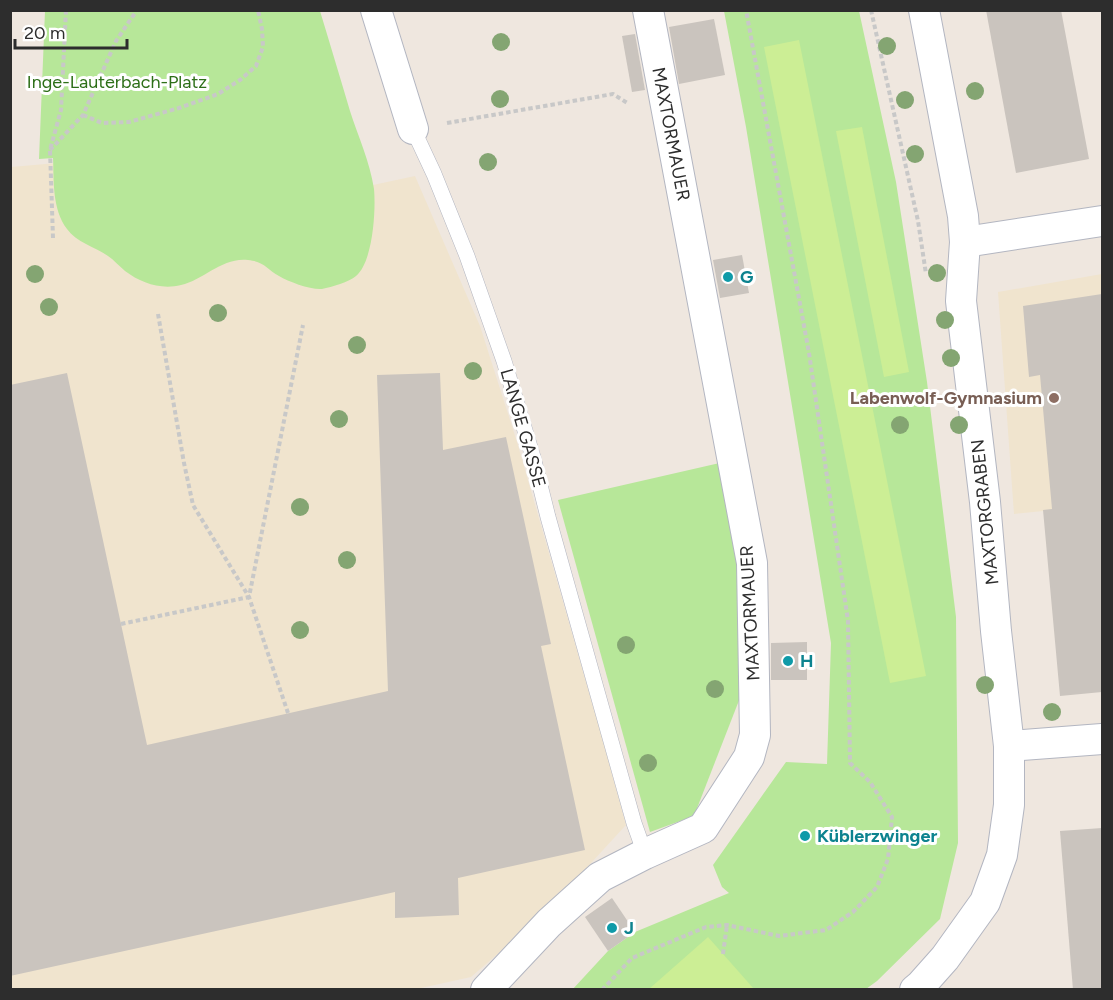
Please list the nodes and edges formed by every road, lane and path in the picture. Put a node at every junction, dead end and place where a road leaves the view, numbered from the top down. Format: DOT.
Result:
graph roads {
  1 [pos="66,10"];
  2 [pos="137,10"];
  3 [pos="258,10"];
  4 [pos="376,10"];
  5 [pos="648,10"];
  6 [pos="746,10"];
  7 [pos="872,10"];
  8 [pos="924,10"];
  9 [pos="629,104"];
  10 [pos="83,115"];
  11 [pos="413,129"];
  12 [pos="50,150"];
  13 [pos="1102,220"];
  14 [pos="918,221"];
  15 [pos="53,238"];
  16 [pos="965,242"];
  17 [pos="158,314"];
  18 [pos="303,324"];
  19 [pos="249,597"];
  20 [pos="121,624"];
  21 [pos="288,714"];
  22 [pos="1102,739"];
  23 [pos="1009,746"];
  24 [pos="645,854"];
  25 [pos="727,925"];
  26 [pos="723,954"];
  27 [pos="486,990"];
  28 [pos="602,990"];
  29 [pos="915,990"];
  1 -- 12 [label="path"];
  2 -- 10 [label="path"];
  3 -- 10 [label="path"];
  4 -- 11 [label="street, LANGE GASSE"];
  5 -- 24 [label="street, MAXTORMAUER"];
  6 -- 25 [label="path"];
  7 -- 14 [label="path"];
  8 -- 16 [label="street, MAXTORGRABEN"];
  9 -- 11 [label="path"];
  10 -- 12 [label="path"];
  11 -- 24 [label="lane, LANGE GASSE"];
  12 -- 15 [label="path"];
  13 -- 16 [label="street"];
  16 -- 23 [label="street, MAXTORGRABEN"];
  17 -- 19 [label="path"];
  18 -- 19 [label="path"];
  19 -- 20 [label="path"];
  19 -- 21 [label="path"];
  22 -- 23 [label="street"];
  23 -- 29 [label="street, MAXTORGRABEN"];
  24 -- 27 [label="street, MAXTORMAUER"];
  25 -- 26 [label="path"];
  25 -- 28 [label="path"];
}
